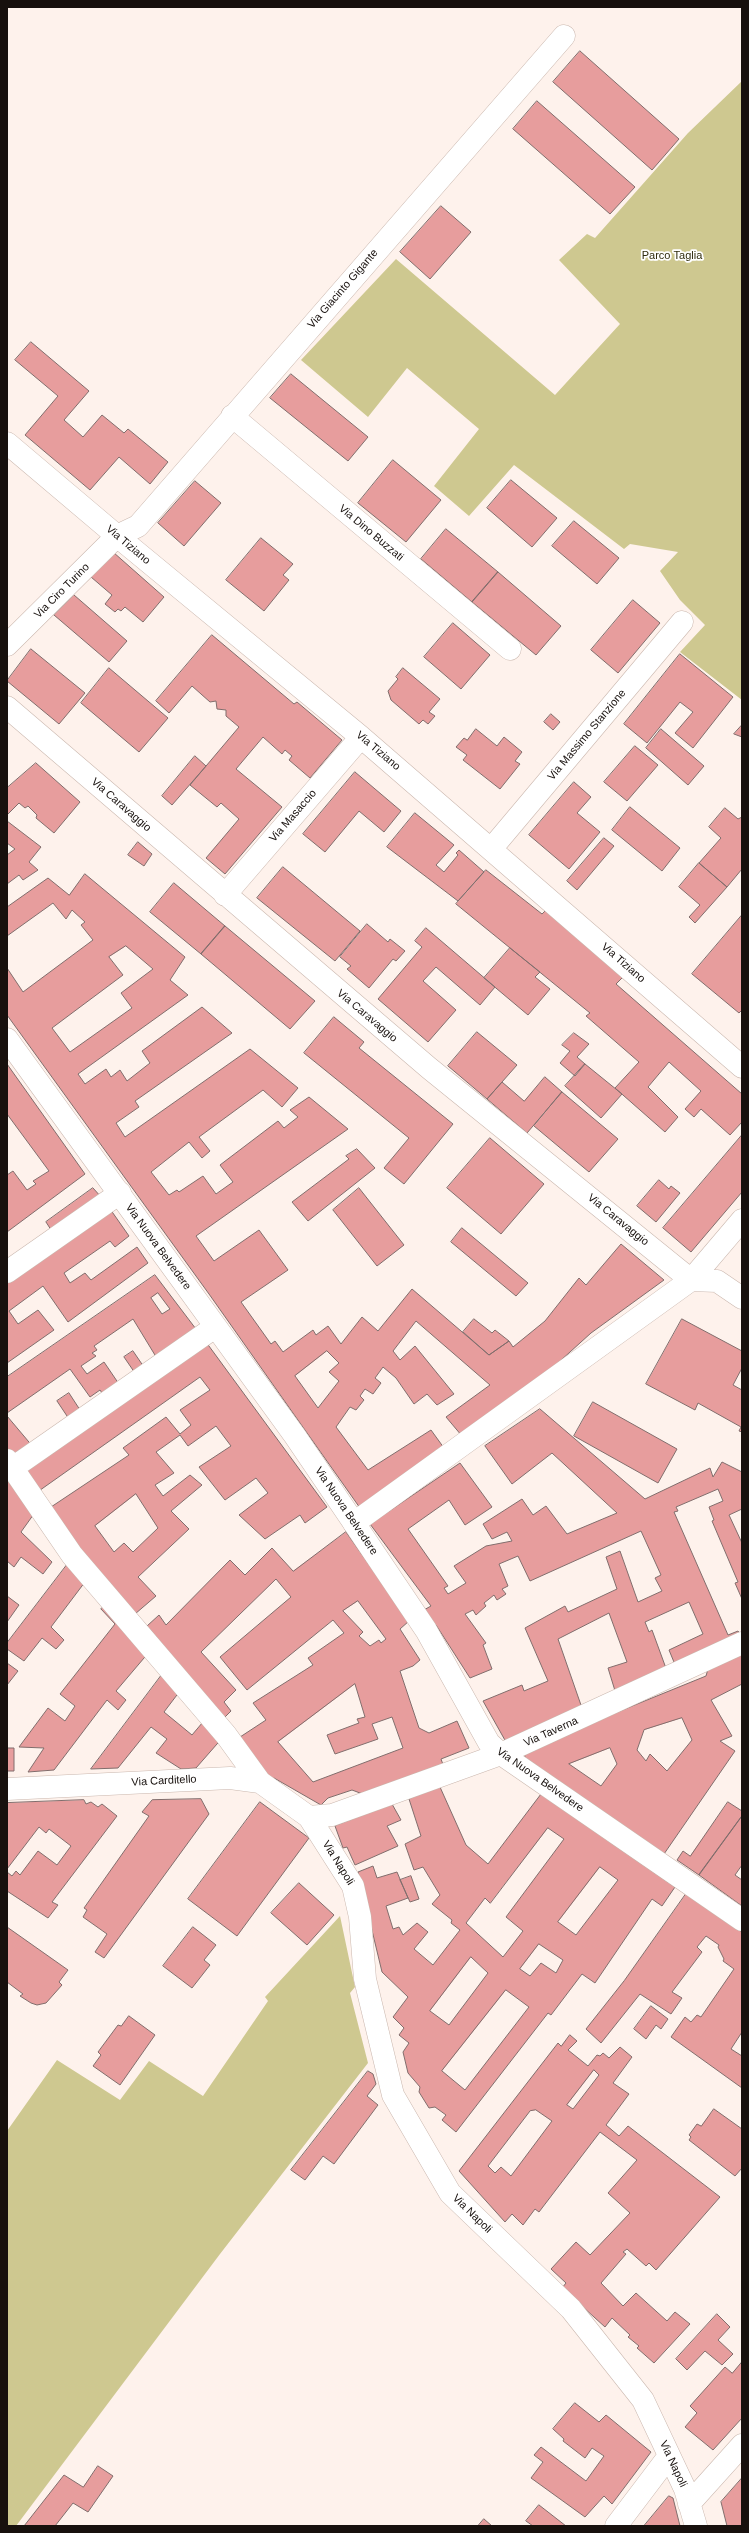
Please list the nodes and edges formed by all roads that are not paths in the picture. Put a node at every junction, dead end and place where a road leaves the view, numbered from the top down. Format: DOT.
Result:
graph roads {
  1 [pos="564,36"];
  2 [pos="232,416"];
  3 [pos="7,443"];
  4 [pos="117,536"];
  5 [pos="682,622"];
  6 [pos="7,645"];
  7 [pos="510,649"];
  8 [pos="7,707"];
  9 [pos="361,737"];
  10 [pos="492,848"];
  11 [pos="225,895"];
  12 [pos="7,1039"];
  13 [pos="742,1067"];
  14 [pos="120,1193"];
  15 [pos="742,1220"];
  16 [pos="7,1272"];
  17 [pos="691,1280"];
  18 [pos="742,1298"];
  19 [pos="216,1327"];
  20 [pos="10,1464"];
  21 [pos="354,1523"];
  22 [pos="742,1643"];
  23 [pos="501,1754"];
  24 [pos="260,1782"];
  25 [pos="7,1789"];
  26 [pos="309,1817"];
  27 [pos="742,1920"];
  28 [pos="742,2445"];
  29 [pos="669,2456"];
  30 [pos="689,2504"];
  31 [pos="616,2526"];
  32 [pos="696,2526"];
  1 -- 2 [label="street, Via Giacinto Gigante"];
  2 -- 4 [label="street, Via Giacinto Gigante"];
  2 -- 7 [label="street, Via Dino Buzzati"];
  3 -- 4 [label="street, Via Tiziano"];
  4 -- 6 [label="street, Via Ciro Turino"];
  4 -- 9 [label="street, Via Tiziano"];
  5 -- 10 [label="street, Via Massimo Stanzione"];
  8 -- 11 [label="street, Via Caravaggio"];
  9 -- 10 [label="street, Via Tiziano"];
  9 -- 11 [label="street, Via Masaccio"];
  10 -- 13 [label="street, Via Tiziano"];
  11 -- 17 [label="street, Via Caravaggio"];
  12 -- 14 [label="street, Via Nuova Belvedere"];
  14 -- 16 [label="street"];
  14 -- 19 [label="street, Via Nuova Belvedere"];
  15 -- 17 [label="street"];
  17 -- 18 [label="street"];
  17 -- 21 [label="street"];
  19 -- 20 [label="street"];
  19 -- 21 [label="street, Via Nuova Belvedere"];
  20 -- 24 [label="street"];
  21 -- 23 [label="street, Via Nuova Belvedere"];
  22 -- 23 [label="street, Via Taverna"];
  23 -- 26 [label="street, Via Taverna"];
  23 -- 27 [label="street, Via Nuova Belvedere"];
  24 -- 25 [label="street, Via Carditello"];
  24 -- 26 [label="street, Via Carditello"];
  26 -- 29 [label="street, Via Napoli"];
  28 -- 30 [label="street"];
  29 -- 30 [label="street, Via Napoli"];
  29 -- 31 [label="street"];
  30 -- 32 [label="street, Via Napoli"];
}
